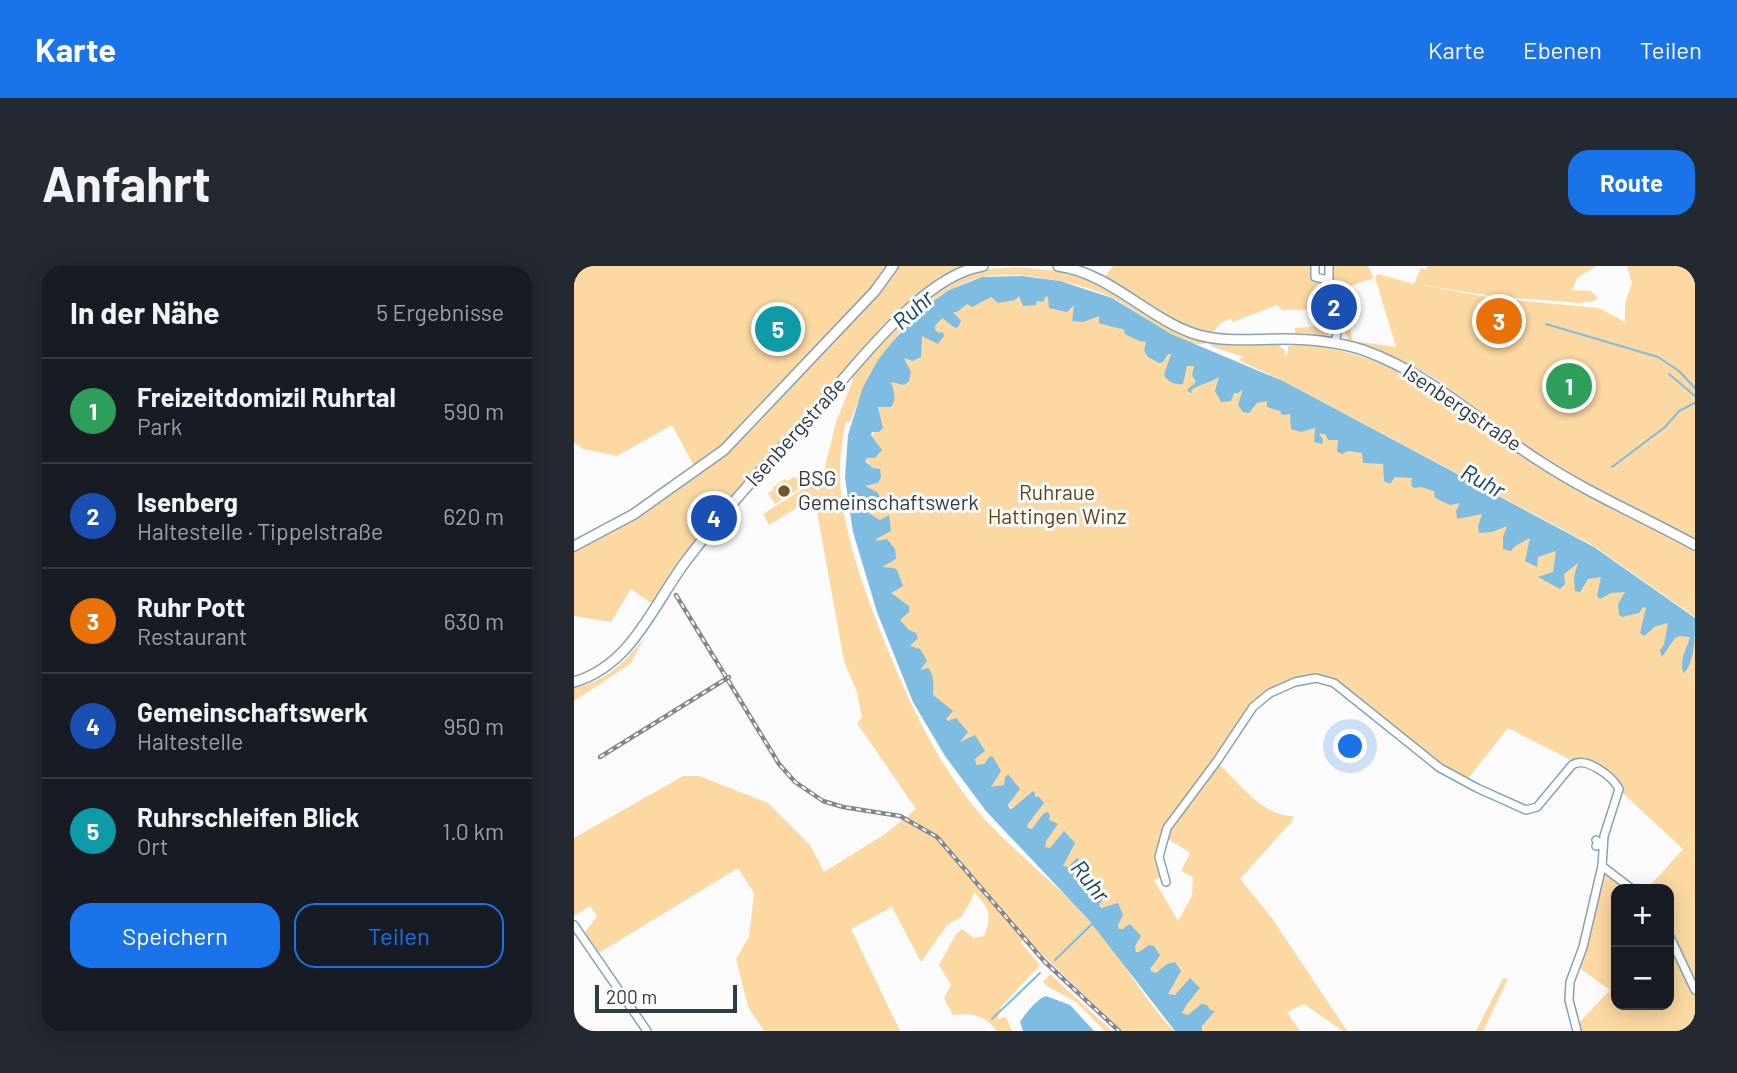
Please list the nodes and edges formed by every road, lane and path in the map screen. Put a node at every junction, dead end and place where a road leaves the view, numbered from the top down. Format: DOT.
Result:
graph roads {
  1 [pos="893,266"];
  2 [pos="978,266"];
  3 [pos="1058,266"];
  4 [pos="1315,266"];
  5 [pos="1329,266"];
  6 [pos="1328,280"];
  7 [pos="1335,343"];
  8 [pos="1695,545"];
  9 [pos="574,546"];
  10 [pos="574,682"];
  11 [pos="1602,866"];
  12 [pos="1166,883"];
  13 [pos="1625,884"];
  14 [pos="574,925"];
  15 [pos="1674,946"];
  16 [pos="1695,990"];
  17 [pos="647,1031"];
  18 [pos="1577,1031"];
  1 -- 9 [label="main road"];
  2 -- 10 [label="main road, Isenbergstraße"];
  3 -- 7 [label="main road, Isenbergstraße"];
  4 -- 6 [label="street"];
  5 -- 6 [label="street"];
  6 -- 7 [label="street"];
  7 -- 8 [label="main road, Isenbergstraße"];
  11 -- 12 [label="street"];
  11 -- 13 [label="street"];
  11 -- 18 [label="street"];
  14 -- 17 [label="street"];
  15 -- 16 [label="street"];
}
